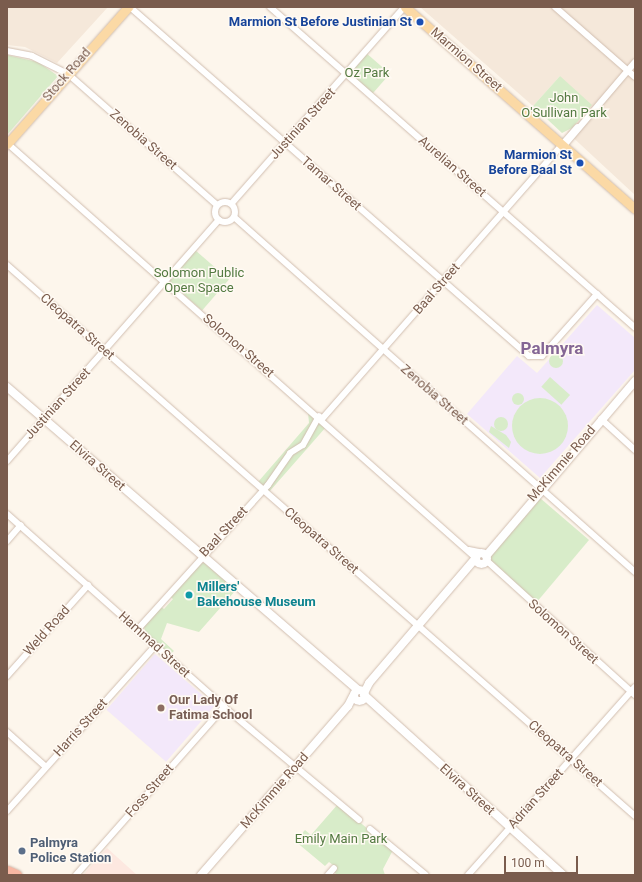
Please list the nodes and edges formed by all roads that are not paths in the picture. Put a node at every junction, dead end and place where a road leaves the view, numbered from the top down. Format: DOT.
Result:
graph roads {
  1 [pos="129,7"];
  2 [pos="270,7"];
  3 [pos="405,7"];
  4 [pos="412,7"];
  5 [pos="555,7"];
  6 [pos="7,51"];
  7 [pos="635,62"];
  8 [pos="628,70"];
  9 [pos="68,74"];
  10 [pos="347,75"];
  11 [pos="635,77"];
  12 [pos="564,143"];
  13 [pos="7,144"];
  14 [pos="285,144"];
  15 [pos="635,202"];
  16 [pos="232,203"];
  17 [pos="217,205"];
  18 [pos="635,208"];
  19 [pos="504,212"];
  20 [pos="234,217"];
  21 [pos="219,220"];
  22 [pos="7,265"];
  23 [pos="443,281"];
  24 [pos="164,282"];
  25 [pos="597,294"];
  26 [pos="635,328"];
  27 [pos="383,350"];
  28 [pos="105,352"];
  29 [pos="635,380"];
  30 [pos="7,387"];
  31 [pos="320,418"];
  32 [pos="44,420"];
  33 [pos="601,420"];
  34 [pos="635,450"];
  35 [pos="7,461"];
  36 [pos="540,489"];
  37 [pos="263,490"];
  38 [pos="7,514"];
  39 [pos="21,525"];
  40 [pos="7,541"];
  41 [pos="202,556"];
  42 [pos="481,557"];
  43 [pos="635,572"];
  44 [pos="88,585"];
  45 [pos="419,627"];
  46 [pos="138,630"];
  47 [pos="155,646"];
  48 [pos="7,676"];
  49 [pos="634,691"];
  50 [pos="359,695"];
  51 [pos="224,707"];
  52 [pos="7,732"];
  53 [pos="571,760"];
  54 [pos="46,767"];
  55 [pos="295,768"];
  56 [pos="7,811"];
  57 [pos="635,816"];
  58 [pos="359,820"];
  59 [pos="370,829"];
  60 [pos="510,829"];
  61 [pos="334,868"];
  62 [pos="7,871"];
  63 [pos="16,875"];
  64 [pos="76,875"];
  65 [pos="201,875"];
  66 [pos="328,875"];
  67 [pos="426,875"];
  68 [pos="468,875"];
  69 [pos="563,875"];
  1 -- 9 [label="main road, Stock Road"];
  1 -- 14 [label="street, Tamar Street"];
  2 -- 10 [label="street, Aurelian Street"];
  3 -- 10 [label="street, Justinian Street"];
  3 -- 12 [label="main road, Marmion Street"];
  4 -- 12 [label="main road, Marmion Street"];
  5 -- 8 [label="street"];
  6 -- 9 [label="street, Zenobia Street"];
  7 -- 8 [label="street, Baal Street"];
  8 -- 11 [label="street"];
  8 -- 12 [label="street, Baal Street"];
  9 -- 13 [label="main road, Stock Road"];
  9 -- 17 [label="street, Zenobia Street"];
  10 -- 14 [label="street, Justinian Street"];
  10 -- 19 [label="street, Aurelian Street"];
  12 -- 15 [label="main road, Marmion Street"];
  12 -- 18 [label="main road, Marmion Street"];
  12 -- 19 [label="street, Baal Street"];
  13 -- 24 [label="street, Solomon Street"];
  14 -- 16 [label="street, Justinian Street"];
  14 -- 23 [label="street, Tamar Street"];
  16 -- 17 [label="street"];
  16 -- 20 [label="street"];
  17 -- 21 [label="street"];
  19 -- 23 [label="street, Baal Street"];
  19 -- 25 [label="street, Aurelian Street"];
  20 -- 21 [label="street"];
  20 -- 27 [label="street, Zenobia Street"];
  21 -- 24 [label="street, Justinian Street"];
  22 -- 28 [label="street, Cleopatra Street"];
  23 -- 25 [label="street, Tamar Street"];
  23 -- 27 [label="street, Baal Street"];
  24 -- 28 [label="street, Justinian Street"];
  24 -- 31 [label="street, Solomon Street"];
  25 -- 26 [label="street, Aurelian Street"];
  27 -- 31 [label="street, Baal Street"];
  27 -- 36 [label="street, Zenobia Street"];
  28 -- 32 [label="street, Justinian Street"];
  28 -- 37 [label="street, Cleopatra Street"];
  29 -- 33 [label="street, McKimmie Road"];
  30 -- 32 [label="street, Elvira Street"];
  31 -- 37 [label="street, Baal Street"];
  31 -- 42 [label="street, Solomon Street"];
  32 -- 35 [label="street, Justinian Street"];
  32 -- 41 [label="street, Elvira Street"];
  33 -- 34 [label="street"];
  33 -- 36 [label="street, McKimmie Road"];
  36 -- 42 [label="street, McKimmie Road"];
  36 -- 43 [label="street, Zenobia Street"];
  37 -- 41 [label="street, Baal Street"];
  37 -- 45 [label="street, Cleopatra Street"];
  38 -- 39 [label="street, Hammad Street"];
  39 -- 40 [label="street"];
  39 -- 44 [label="street, Hammad Street"];
  41 -- 46 [label="street, Baal Street"];
  41 -- 50 [label="street, Elvira Street"];
  42 -- 45 [label="street, McKimmie Road"];
  42 -- 49 [label="street, Solomon Street"];
  44 -- 46 [label="street, Hammad Street"];
  44 -- 48 [label="street, Weld Road"];
  45 -- 50 [label="street, McKimmie Road"];
  45 -- 53 [label="street, Cleopatra Street"];
  46 -- 47 [label="street, Hammad Street"];
  47 -- 51 [label="street, Hammad Street"];
  47 -- 54 [label="street, Harris Street"];
  49 -- 53 [label="street, Adrian Street"];
  50 -- 55 [label="street, McKimmie Road"];
  50 -- 60 [label="street, Elvira Street"];
  51 -- 55 [label="street, Hammad Street"];
  51 -- 64 [label="street, Foss Street"];
  52 -- 54 [label="street"];
  53 -- 57 [label="street, Cleopatra Street"];
  53 -- 60 [label="street, Adrian Street"];
  54 -- 56 [label="street, Harris Street"];
  55 -- 58 [label="street, Hammad Street"];
  55 -- 65 [label="street, McKimmie Road"];
  59 -- 67 [label="street"];
  60 -- 68 [label="street, Adrian Street"];
  60 -- 69 [label="street, Elvira Street"];
  61 -- 66 [label="street"];
  62 -- 63 [label="highway"];
}
